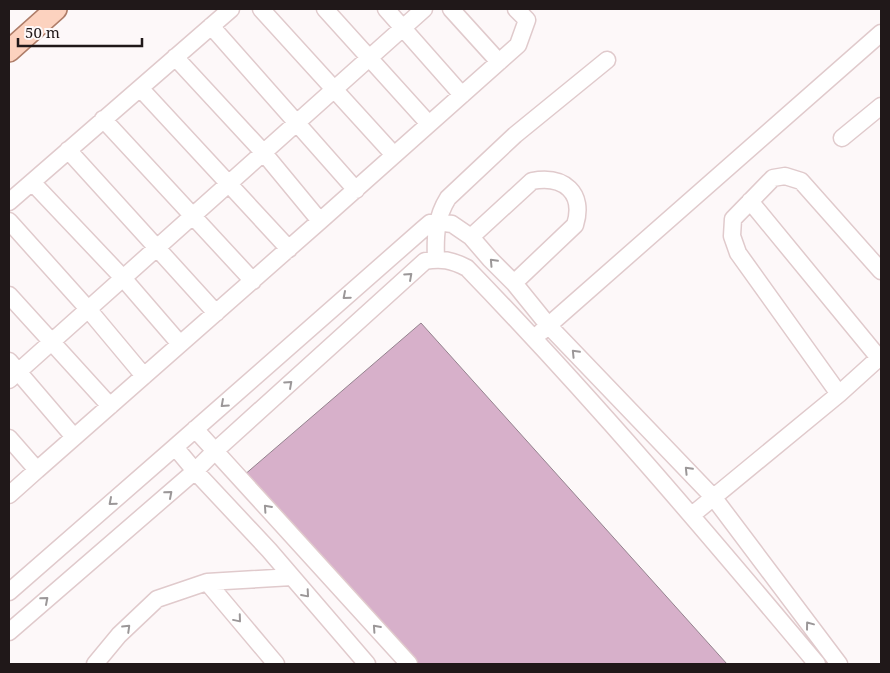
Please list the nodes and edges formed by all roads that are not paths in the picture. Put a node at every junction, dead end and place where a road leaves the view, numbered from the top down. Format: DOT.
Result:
graph roads {
  1 [pos="56,9"];
  2 [pos="231,9"];
  3 [pos="261,9"];
  4 [pos="325,9"];
  5 [pos="386,9"];
  6 [pos="424,9"];
  7 [pos="451,9"];
  8 [pos="516,9"];
  9 [pos="210,26"];
  10 [pos="403,28"];
  11 [pos="881,32"];
  12 [pos="9,50"];
  13 [pos="175,58"];
  14 [pos="368,59"];
  15 [pos="607,60"];
  16 [pos="499,62"];
  17 [pos="140,88"];
  18 [pos="334,89"];
  19 [pos="462,95"];
  20 [pos="881,106"];
  21 [pos="103,119"];
  22 [pos="297,122"];
  23 [pos="429,124"];
  24 [pos="842,138"];
  25 [pos="68,150"];
  26 [pos="263,152"];
  27 [pos="394,155"];
  28 [pos="32,182"];
  29 [pos="229,183"];
  30 [pos="356,190"];
  31 [pos="750,201"];
  32 [pos="9,202"];
  33 [pos="192,216"];
  34 [pos="9,221"];
  35 [pos="320,221"];
  36 [pos="437,222"];
  37 [pos="472,237"];
  38 [pos="157,247"];
  39 [pos="289,249"];
  40 [pos="436,259"];
  41 [pos="881,272"];
  42 [pos="123,278"];
  43 [pos="253,281"];
  44 [pos="514,283"];
  45 [pos="9,294"];
  46 [pos="88,308"];
  47 [pos="216,313"];
  48 [pos="548,325"];
  49 [pos="535,338"];
  50 [pos="51,342"];
  51 [pos="180,344"];
  52 [pos="880,357"];
  53 [pos="12,371"];
  54 [pos="144,376"];
  55 [pos="839,394"];
  56 [pos="110,406"];
  57 [pos="195,429"];
  58 [pos="74,437"];
  59 [pos="9,438"];
  60 [pos="175,447"];
  61 [pos="215,451"];
  62 [pos="37,470"];
  63 [pos="195,472"];
  64 [pos="9,495"];
  65 [pos="714,498"];
  66 [pos="692,515"];
  67 [pos="292,577"];
  68 [pos="207,582"];
  69 [pos="9,592"];
  70 [pos="9,632"];
  71 [pos="101,662"];
  72 [pos="276,664"];
  73 [pos="367,664"];
  74 [pos="409,664"];
  75 [pos="817,664"];
  76 [pos="839,664"];
  1 -- 12 [label="main road"];
  2 -- 9 [label="lane"];
  3 -- 18 [label="lane"];
  4 -- 14 [label="lane"];
  5 -- 10 [label="lane"];
  6 -- 10 [label="lane"];
  7 -- 16 [label="lane"];
  8 -- 16 [label="lane"];
  9 -- 13 [label="lane"];
  9 -- 22 [label="lane"];
  10 -- 14 [label="lane"];
  10 -- 19 [label="lane"];
  11 -- 48 [label="lane"];
  13 -- 17 [label="lane"];
  13 -- 26 [label="lane"];
  14 -- 18 [label="lane"];
  14 -- 23 [label="lane"];
  15 -- 36 [label="lane"];
  16 -- 19 [label="lane"];
  17 -- 21 [label="lane"];
  17 -- 29 [label="lane"];
  18 -- 22 [label="lane"];
  18 -- 27 [label="lane"];
  19 -- 23 [label="lane"];
  20 -- 24 [label="lane"];
  21 -- 25 [label="lane"];
  21 -- 33 [label="lane"];
  22 -- 26 [label="lane"];
  22 -- 30 [label="lane"];
  23 -- 27 [label="lane"];
  25 -- 28 [label="lane"];
  25 -- 38 [label="lane"];
  26 -- 29 [label="lane"];
  26 -- 35 [label="lane"];
  27 -- 30 [label="lane"];
  28 -- 32 [label="lane"];
  28 -- 42 [label="lane"];
  29 -- 33 [label="lane"];
  29 -- 39 [label="lane"];
  30 -- 35 [label="lane"];
  31 -- 41 [label="lane"];
  31 -- 52 [label="lane"];
  31 -- 55 [label="lane"];
  33 -- 38 [label="lane"];
  33 -- 43 [label="lane"];
  34 -- 46 [label="lane"];
  35 -- 39 [label="lane"];
  36 -- 37 [label="lane"];
  36 -- 40 [label="lane"];
  36 -- 57 [label="lane, one-way"];
  44 -- 37 [label="lane, one-way"];
  37 -- 44 [label="lane"];
  38 -- 42 [label="lane"];
  38 -- 47 [label="lane"];
  39 -- 43 [label="lane"];
  40 -- 49 [label="lane"];
  61 -- 40 [label="lane, one-way"];
  42 -- 46 [label="lane"];
  42 -- 51 [label="lane"];
  43 -- 47 [label="lane"];
  44 -- 48 [label="lane"];
  45 -- 50 [label="lane"];
  46 -- 50 [label="lane"];
  46 -- 54 [label="lane"];
  47 -- 51 [label="lane"];
  48 -- 49 [label="lane"];
  65 -- 48 [label="lane, one-way"];
  49 -- 66 [label="lane"];
  50 -- 53 [label="lane"];
  50 -- 56 [label="lane"];
  51 -- 54 [label="lane"];
  52 -- 55 [label="lane"];
  53 -- 58 [label="lane"];
  54 -- 56 [label="lane"];
  55 -- 65 [label="lane"];
  56 -- 58 [label="lane"];
  57 -- 60 [label="lane"];
  57 -- 61 [label="lane"];
  58 -- 62 [label="lane"];
  59 -- 62 [label="lane"];
  60 -- 63 [label="lane"];
  60 -- 69 [label="lane, one-way"];
  61 -- 63 [label="lane"];
  74 -- 61 [label="lane, one-way"];
  62 -- 64 [label="lane"];
  63 -- 67 [label="lane"];
  70 -- 63 [label="lane, one-way"];
  65 -- 66 [label="lane"];
  76 -- 65 [label="lane, one-way"];
  66 -- 75 [label="lane"];
  67 -- 68 [label="lane"];
  67 -- 73 [label="lane, one-way"];
  71 -- 68 [label="lane, one-way"];
  68 -- 72 [label="lane, one-way"];
}
